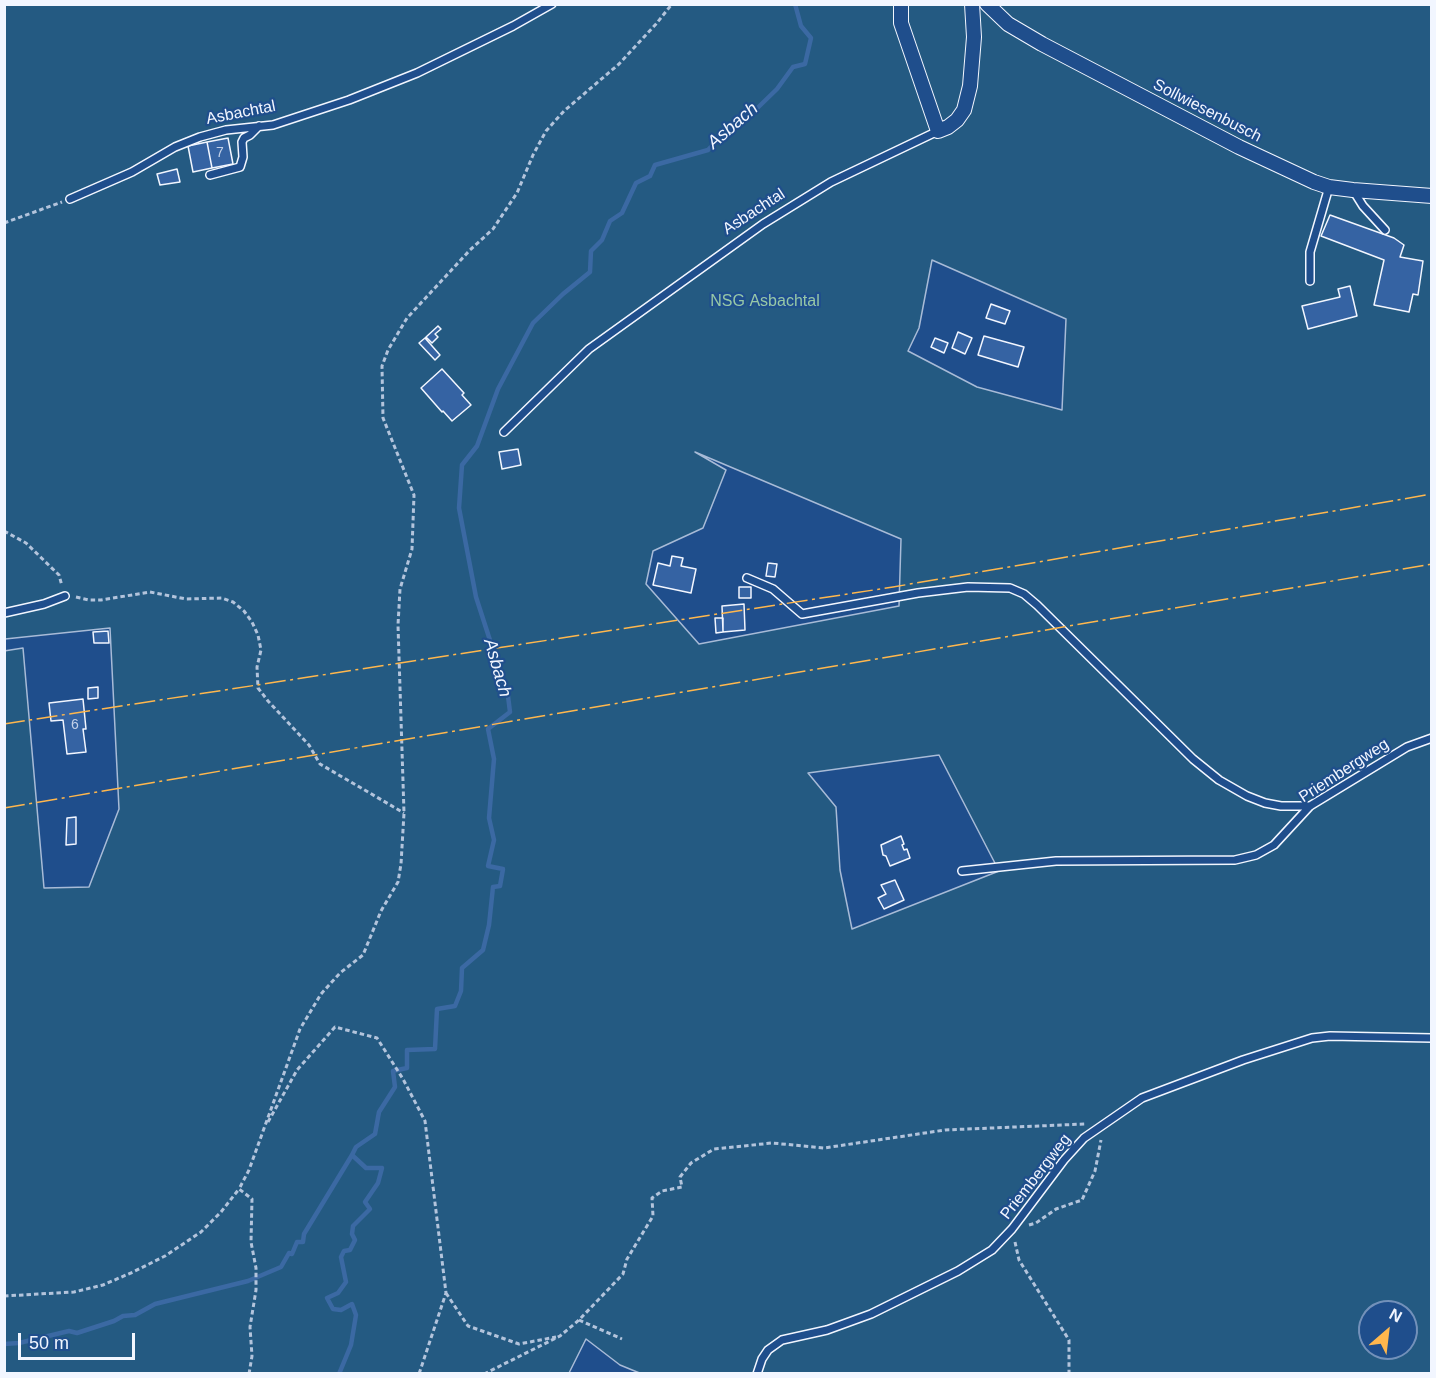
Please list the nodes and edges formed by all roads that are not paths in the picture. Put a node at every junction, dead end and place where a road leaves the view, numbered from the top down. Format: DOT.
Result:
graph roads {
  1 [pos="552,4"];
  2 [pos="901,4"];
  3 [pos="972,4"];
  4 [pos="987,4"];
  5 [pos="259,126"];
  6 [pos="938,131"];
  7 [pos="210,175"];
  8 [pos="1329,187"];
  9 [pos="1353,190"];
  10 [pos="1431,196"];
  11 [pos="70,199"];
  12 [pos="1385,230"];
  13 [pos="1310,281"];
  14 [pos="504,432"];
  15 [pos="747,578"];
  16 [pos="65,596"];
  17 [pos="4,613"];
  18 [pos="1431,738"];
  19 [pos="1310,806"];
  20 [pos="962,871"];
  21 [pos="1431,1038"];
  22 [pos="757,1374"];
  1 -- 5 [label="lane, Asbachtal"];
  2 -- 6 [label="street"];
  3 -- 6 [label="street"];
  4 -- 8 [label="street, Sollwiesenbusch"];
  5 -- 7 [label="lane"];
  5 -- 11 [label="lane, Asbachtal"];
  6 -- 14 [label="lane, Asbachtal"];
  8 -- 9 [label="street, Sollwiesenbusch"];
  8 -- 13 [label="lane"];
  9 -- 10 [label="street, Sollwiesenbusch"];
  9 -- 12 [label="lane"];
  15 -- 19 [label="lane"];
  16 -- 17 [label="lane"];
  18 -- 19 [label="lane, Priembergweg"];
  19 -- 20 [label="lane, Priembergweg"];
  21 -- 22 [label="lane, Priembergweg"];
}
